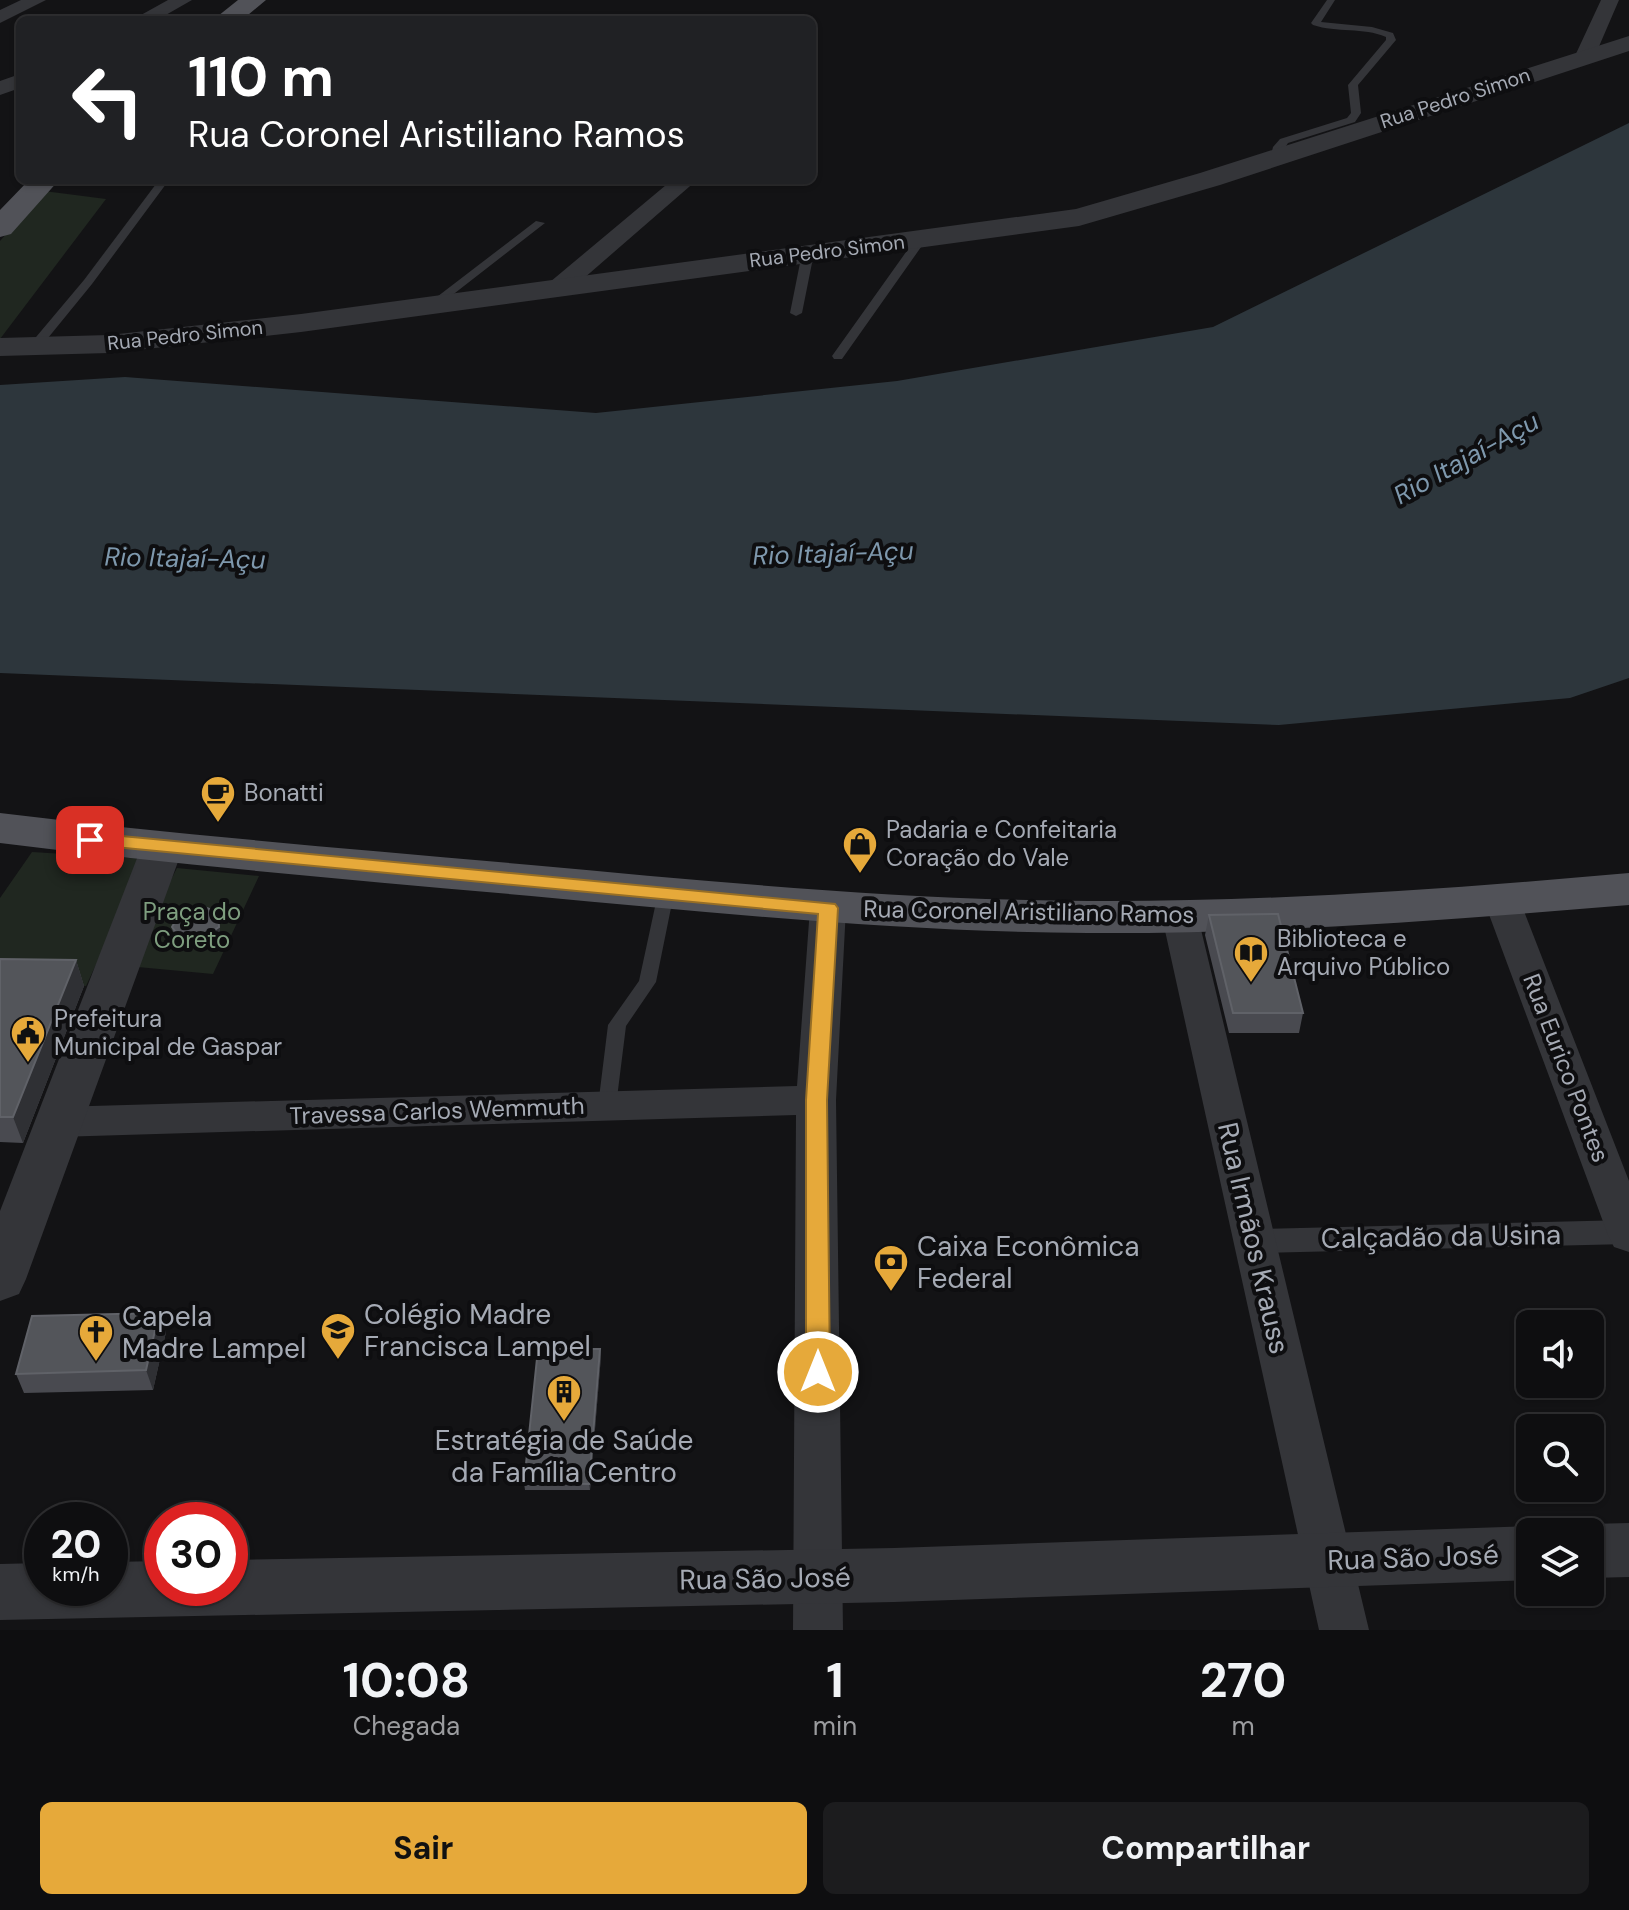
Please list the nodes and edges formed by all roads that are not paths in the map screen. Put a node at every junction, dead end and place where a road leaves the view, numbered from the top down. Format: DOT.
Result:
graph roads {
  1 [pos="37,0"];
  2 [pos="183,0"];
  3 [pos="254,0"];
  4 [pos="1331,0"];
  5 [pos="1610,0"];
  6 [pos="150,16"];
  7 [pos="232,16"];
  8 [pos="0,17"];
  9 [pos="1629,43"];
  10 [pos="1584,58"];
  11 [pos="1274,157"];
  12 [pos="41,184"];
  13 [pos="161,184"];
  14 [pos="681,184"];
  15 [pos="540,223"];
  16 [pos="0,228"];
  17 [pos="920,240"];
  18 [pos="808,253"];
  19 [pos="559,287"];
  20 [pos="433,305"];
  21 [pos="796,313"];
  22 [pos="1,346"];
  23 [pos="35,346"];
  24 [pos="838,356"];
  25 [pos="0,828"];
  26 [pos="162,848"];
  27 [pos="1629,889"];
  28 [pos="666,893"];
  29 [pos="1502,901"];
  30 [pos="828,908"];
  31 [pos="1180,917"];
  32 [pos="816,1100"];
  33 [pos="607,1106"];
  34 [pos="57,1122"];
  35 [pos="1628,1234"];
  36 [pos="1255,1241"];
  37 [pos="0,1279"];
  38 [pos="1629,1550"];
  39 [pos="1604,1551"];
  40 [pos="1516,1553"];
  41 [pos="1330,1559"];
  42 [pos="0,1592"];
  43 [pos="818,1603"];
  44 [pos="1344,1630"];
  1 -- 8 [label="street"];
  2 -- 6 [label="street"];
  3 -- 7 [label="main road"];
  4 -- 11 [label="lane"];
  5 -- 10 [label="street"];
  9 -- 10 [label="street, Rua Pedro Simon"];
  10 -- 11 [label="street, Rua Pedro Simon"];
  11 -- 17 [label="street, Rua Pedro Simon"];
  12 -- 16 [label="main road"];
  13 -- 23 [label="lane"];
  14 -- 19 [label="street"];
  15 -- 20 [label="lane"];
  17 -- 18 [label="street, Rua Pedro Simon"];
  17 -- 24 [label="lane"];
  18 -- 19 [label="street, Rua Pedro Simon"];
  18 -- 21 [label="lane"];
  19 -- 20 [label="street, Rua Pedro Simon"];
  20 -- 23 [label="street, Rua Pedro Simon"];
  22 -- 23 [label="street, Rua Pedro Simon"];
  25 -- 26 [label="main road, Rua Coronel Aristiliano Ramos"];
  26 -- 28 [label="main road, Rua Coronel Aristiliano Ramos"];
  26 -- 34 [label="street"];
  27 -- 29 [label="main road, Rua Coronel Aristiliano Ramos"];
  28 -- 30 [label="main road, Rua Coronel Aristiliano Ramos"];
  28 -- 33 [label="lane"];
  29 -- 31 [label="main road, Rua Coronel Aristiliano Ramos"];
  29 -- 35 [label="street, Rua Eurico Pontes"];
  30 -- 31 [label="main road, Rua Coronel Aristiliano Ramos"];
  30 -- 32 [label="street"];
  31 -- 36 [label="street, Rua Irmãos Krauss"];
  32 -- 33 [label="street, Travessa Carlos Wemmuth"];
  32 -- 43 [label="street"];
  33 -- 34 [label="street, Travessa Carlos Wemmuth"];
  34 -- 37 [label="street"];
  35 -- 36 [label="street, Calçadão da Usina"];
  36 -- 41 [label="street, Rua Irmãos Krauss"];
  38 -- 39 [label="street"];
  40 -- 41 [label="street, Rua São José"];
  41 -- 43 [label="street, Rua São José"];
  41 -- 44 [label="street, Rua Irmãos Krauss"];
  42 -- 43 [label="street, Rua São José"];
}
